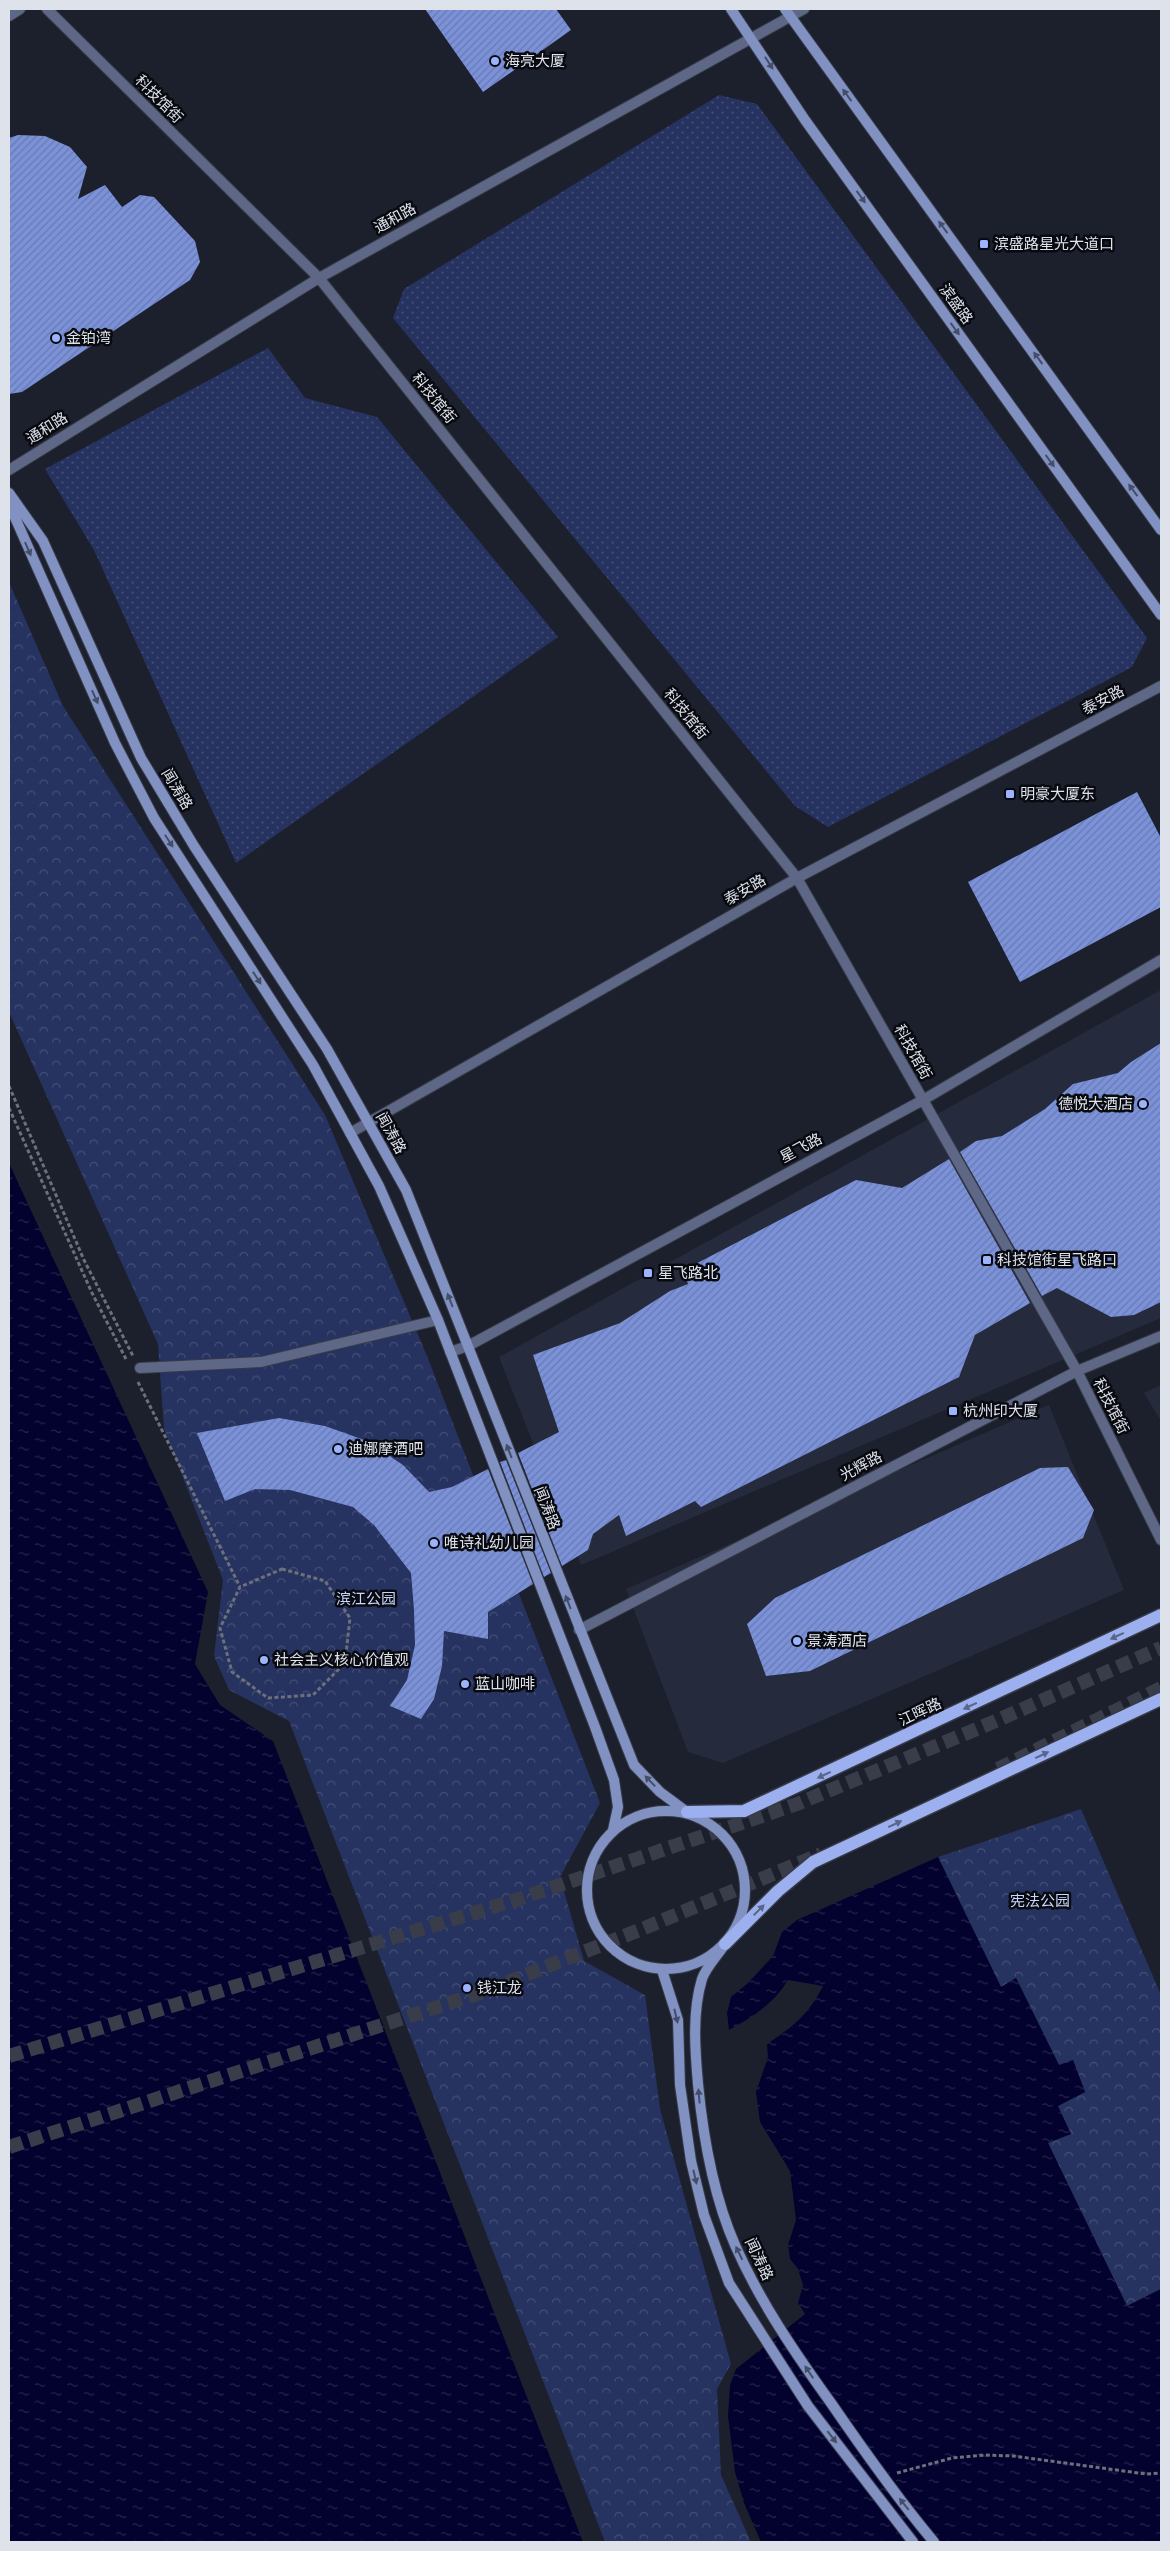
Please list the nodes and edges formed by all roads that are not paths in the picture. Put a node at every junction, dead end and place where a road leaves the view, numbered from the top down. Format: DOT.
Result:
graph roads {
  1 [pos="20,9"];
  2 [pos="47,9"];
  3 [pos="731,9"];
  4 [pos="804,9"];
  5 [pos="788,12"];
  6 [pos="9,16"];
  7 [pos="753,38"];
  8 [pos="318,278"];
  9 [pos="9,470"];
  10 [pos="9,493"];
  11 [pos="9,504"];
  12 [pos="1161,530"];
  13 [pos="1161,615"];
  14 [pos="1161,686"];
  15 [pos="797,878"];
  16 [pos="1161,960"];
  17 [pos="923,1100"];
  18 [pos="368,1122"];
  19 [pos="350,1133"];
  20 [pos="438,1320"];
  21 [pos="1161,1336"];
  22 [pos="468,1346"];
  23 [pos="450,1352"];
  24 [pos="135,1370"];
  25 [pos="1077,1371"];
  26 [pos="1161,1540"];
  27 [pos="1161,1615"];
  28 [pos="579,1630"];
  29 [pos="1161,1699"];
  30 [pos="687,1812"];
  31 [pos="613,1830"];
  32 [pos="725,1944"];
  33 [pos="662,1970"];
  34 [pos="913,2542"];
  35 [pos="934,2542"];
  1 -- 6 [label="street"];
  2 -- 8 [label="street, 科技馆街"];
  3 -- 7 [label="main road, 滨盛路"];
  4 -- 5 [label="street, 通和路"];
  5 -- 7 [label="street, 通和路"];
  12 -- 5 [label="main road, one-way"];
  7 -- 8 [label="street, 通和路"];
  7 -- 13 [label="main road, 滨盛路, one-way"];
  8 -- 9 [label="street, 通和路"];
  8 -- 15 [label="street, 科技馆街"];
  10 -- 18 [label="main road, 闻涛路"];
  11 -- 19 [label="main road, 闻涛路, one-way"];
  14 -- 15 [label="street, 泰安路"];
  15 -- 17 [label="street, 科技馆街"];
  15 -- 18 [label="street, 泰安路"];
  16 -- 17 [label="street, 星飞路"];
  17 -- 22 [label="street, 星飞路"];
  17 -- 25 [label="street, 科技馆街"];
  18 -- 19 [label="street, 泰安路"];
  22 -- 18 [label="main road, 闻涛路, one-way"];
  19 -- 20 [label="main road, 闻涛路"];
  20 -- 23 [label="main road, 闻涛路"];
  20 -- 24 [label="street"];
  21 -- 25 [label="street, 光辉路"];
  22 -- 23 [label="street, 星飞路"];
  28 -- 22 [label="main road, 闻涛路, one-way"];
  23 -- 31 [label="main road, 闻涛路"];
  25 -- 26 [label="street, 科技馆街"];
  25 -- 28 [label="street, 光辉路"];
  27 -- 30 [label="main road, 江晖路, one-way"];
  30 -- 28 [label="main road, 闻涛路, one-way"];
  32 -- 29 [label="main road, one-way"];
  30 -- 31 [label="main road, 闻涛路"];
  30 -- 32 [label="main road, 闻涛路"];
  31 -- 33 [label="main road, 闻涛路"];
  32 -- 33 [label="main road, 闻涛路"];
  35 -- 32 [label="main road, 闻涛路, one-way"];
  33 -- 34 [label="main road, one-way"];
}
